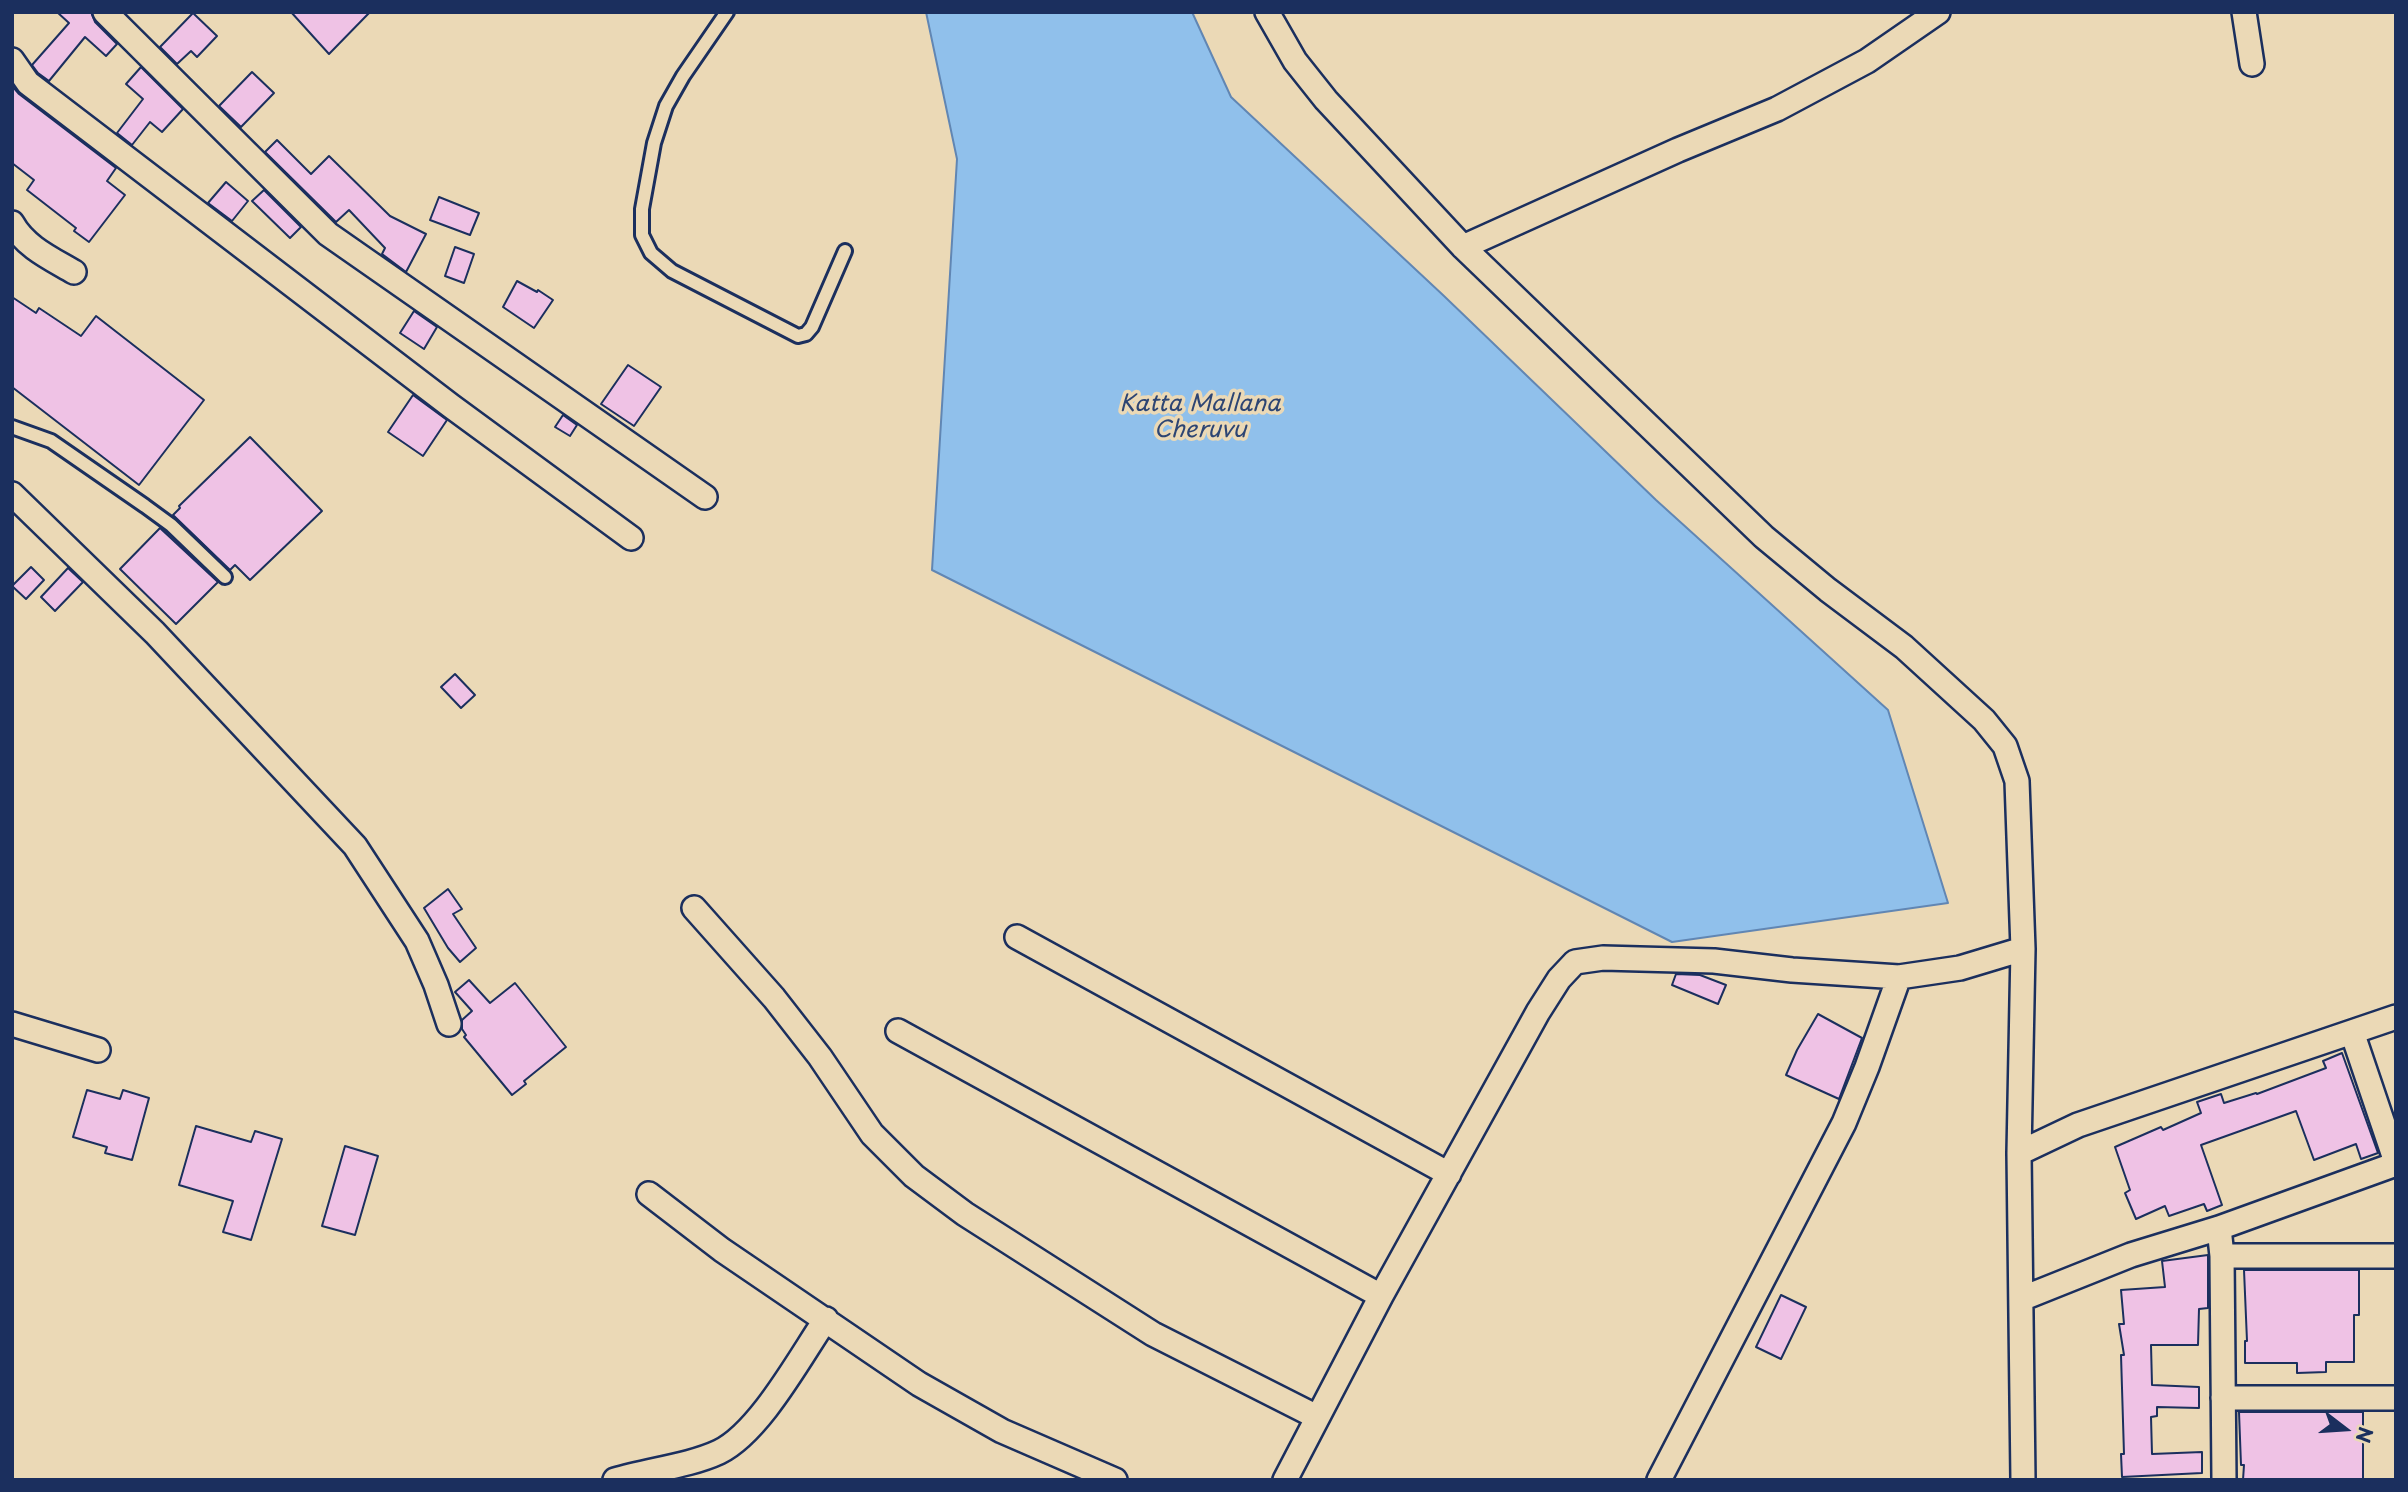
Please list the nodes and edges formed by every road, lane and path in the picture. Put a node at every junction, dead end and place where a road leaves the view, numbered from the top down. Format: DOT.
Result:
graph roads {
  1 [pos="105,12"];
  2 [pos="727,12"];
  3 [pos="1267,12"];
  4 [pos="1938,12"];
  5 [pos="2244,12"];
  6 [pos="12,60"];
  7 [pos="2252,64"];
  8 [pos="12,223"];
  9 [pos="1463,247"];
  10 [pos="845,251"];
  11 [pos="74,272"];
  12 [pos="12,427"];
  13 [pos="12,494"];
  14 [pos="705,497"];
  15 [pos="631,538"];
  16 [pos="225,577"];
  17 [pos="694,908"];
  18 [pos="1017,937"];
  19 [pos="2023,949"];
  20 [pos="1899,976"];
  21 [pos="2396,1017"];
  22 [pos="12,1024"];
  23 [pos="449,1024"];
  24 [pos="898,1031"];
  25 [pos="2352,1032"];
  26 [pos="98,1050"];
  27 [pos="2019,1153"];
  28 [pos="2396,1163"];
  29 [pos="1449,1174"];
  30 [pos="649,1194"];
  31 [pos="2220,1228"];
  32 [pos="2222,1256"];
  33 [pos="2396,1256"];
  34 [pos="1381,1296"];
  35 [pos="2021,1298"];
  36 [pos="826,1319"];
  37 [pos="2223,1398"];
  38 [pos="2396,1398"];
  39 [pos="1317,1417"];
  40 [pos="1669,1474"];
  41 [pos="615,1480"];
  42 [pos="1115,1480"];
  43 [pos="1285,1480"];
  44 [pos="2023,1480"];
  45 [pos="2224,1480"];
  1 -- 14 [label="street"];
  2 -- 10 [label="lane"];
  3 -- 9 [label="street"];
  4 -- 9 [label="street"];
  5 -- 7 [label="street"];
  6 -- 15 [label="street"];
  8 -- 11 [label="street"];
  9 -- 19 [label="street"];
  12 -- 16 [label="lane"];
  13 -- 23 [label="street"];
  17 -- 39 [label="street"];
  18 -- 29 [label="street"];
  19 -- 20 [label="street"];
  19 -- 27 [label="street"];
  20 -- 29 [label="street"];
  20 -- 40 [label="street"];
  21 -- 25 [label="street"];
  22 -- 26 [label="street"];
  24 -- 34 [label="street"];
  25 -- 27 [label="street"];
  25 -- 28 [label="street"];
  27 -- 35 [label="street"];
  28 -- 31 [label="street"];
  29 -- 34 [label="street"];
  30 -- 36 [label="street"];
  31 -- 32 [label="street"];
  31 -- 35 [label="street"];
  32 -- 33 [label="street"];
  32 -- 37 [label="street"];
  34 -- 39 [label="street"];
  35 -- 44 [label="street"];
  36 -- 41 [label="street"];
  36 -- 42 [label="street"];
  37 -- 38 [label="street"];
  37 -- 45 [label="street"];
  39 -- 43 [label="street"];
}
